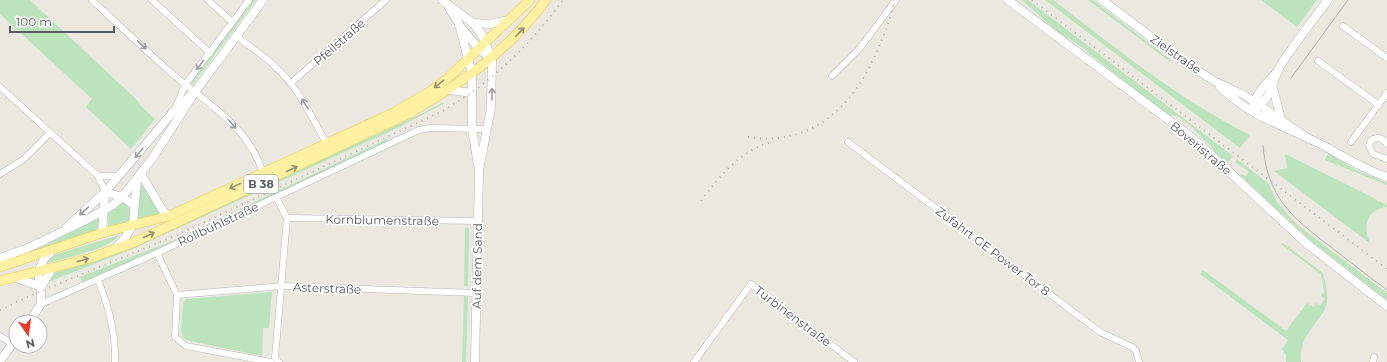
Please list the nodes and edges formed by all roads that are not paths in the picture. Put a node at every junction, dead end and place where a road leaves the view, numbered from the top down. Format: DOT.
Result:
graph roads {
  1 [pos="92,0"];
  2 [pos="152,0"];
  3 [pos="208,0"];
  4 [pos="249,0"];
  5 [pos="263,0"];
  6 [pos="386,0"];
  7 [pos="530,0"];
  8 [pos="546,0"];
  9 [pos="896,0"];
  10 [pos="1008,0"];
  11 [pos="1102,0"];
  12 [pos="1328,0"];
  13 [pos="444,2"];
  14 [pos="509,20"];
  15 [pos="232,22"];
  16 [pos="472,23"];
  17 [pos="459,24"];
  18 [pos="1343,26"];
  19 [pos="236,36"];
  20 [pos="486,42"];
  21 [pos="479,49"];
  22 [pos="210,53"];
  23 [pos="468,58"];
  24 [pos="1387,58"];
  25 [pos="492,59"];
  26 [pos="1318,60"];
  27 [pos="1278,70"];
  28 [pos="472,74"];
  29 [pos="832,76"];
  30 [pos="1214,81"];
  31 [pos="291,83"];
  32 [pos="185,85"];
  33 [pos="0,87"];
  34 [pos="1272,88"];
  35 [pos="450,90"];
  36 [pos="195,92"];
  37 [pos="472,93"];
  38 [pos="1387,93"];
  39 [pos="1257,104"];
  40 [pos="1379,105"];
  41 [pos="174,112"];
  42 [pos="1252,112"];
  43 [pos="1281,119"];
  44 [pos="472,129"];
  45 [pos="486,129"];
  46 [pos="50,133"];
  47 [pos="1309,139"];
  48 [pos="150,140"];
  49 [pos="325,141"];
  50 [pos="1351,142"];
  51 [pos="850,144"];
  52 [pos="1387,144"];
  53 [pos="160,148"];
  54 [pos="1387,159"];
  55 [pos="479,170"];
  56 [pos="262,171"];
  57 [pos="0,174"];
  58 [pos="98,176"];
  59 [pos="119,176"];
  60 [pos="139,177"];
  61 [pos="1387,177"];
  62 [pos="105,192"];
  63 [pos="122,197"];
  64 [pos="276,197"];
  65 [pos="134,205"];
  66 [pos="104,210"];
  67 [pos="169,216"];
  68 [pos="287,218"];
  69 [pos="478,221"];
  70 [pos="133,225"];
  71 [pos="63,230"];
  72 [pos="102,233"];
  73 [pos="54,248"];
  74 [pos="113,250"];
  75 [pos="157,253"];
  76 [pos="0,258"];
  77 [pos="0,267"];
  78 [pos="52,269"];
  79 [pos="38,272"];
  80 [pos="14,277"];
  81 [pos="98,280"];
  82 [pos="0,281"];
  83 [pos="282,286"];
  84 [pos="41,287"];
  85 [pos="476,293"];
  86 [pos="177,295"];
  87 [pos="41,304"];
  88 [pos="1387,306"];
  89 [pos="34,314"];
  90 [pos="8,350"];
  91 [pos="0,361"];
  92 [pos="115,362"];
  93 [pos="271,362"];
  94 [pos="279,362"];
  95 [pos="475,362"];
  96 [pos="694,362"];
  97 [pos="854,362"];
  98 [pos="1139,362"];
  1 -- 32 [label="street, one-way"];
  2 -- 22 [label="street"];
  3 -- 15 [label="street"];
  4 -- 15 [label="street"];
  5 -- 19 [label="main road"];
  6 -- 31 [label="street, Pfeilstraße"];
  7 -- 14 [label="main road, B 38"];
  25 -- 8 [label="main road, B 38, one-way"];
  9 -- 29 [label="street"];
  10 -- 88 [label="main road, Boveristraße"];
  11 -- 30 [label="main road, Zielstraße"];
  12 -- 27 [label="main road"];
  13 -- 16 [label="main road"];
  13 -- 17 [label="main road"];
  14 -- 16 [label="main road"];
  14 -- 20 [label="main road, B 38"];
  15 -- 22 [label="street"];
  16 -- 20 [label="main road"];
  17 -- 21 [label="main road"];
  17 -- 23 [label="main road, Auf dem Sand"];
  18 -- 24 [label="street"];
  19 -- 31 [label="street"];
  19 -- 36 [label="main road"];
  20 -- 21 [label="main road, B 38"];
  20 -- 25 [label="main road"];
  21 -- 23 [label="main road, B 38"];
  21 -- 25 [label="main road"];
  22 -- 32 [label="street, one-way"];
  23 -- 28 [label="main road, Auf dem Sand"];
  23 -- 49 [label="main road, B 38, one-way"];
  25 -- 28 [label="main road, Rollbühlstraße / B 38"];
  45 -- 25 [label="main road, Auf dem Sand, one-way"];
  26 -- 40 [label="street"];
  27 -- 34 [label="main road"];
  27 -- 39 [label="main road"];
  28 -- 35 [label="main road, Rollbühlstraße / B 38"];
  28 -- 37 [label="main road, Auf dem Sand"];
  30 -- 39 [label="main road, Zielstraße"];
  30 -- 42 [label="main road"];
  49 -- 31 [label="street, one-way"];
  32 -- 36 [label="street"];
  32 -- 41 [label="street"];
  33 -- 46 [label="street"];
  34 -- 39 [label="main road"];
  34 -- 43 [label="main road"];
  35 -- 37 [label="main road"];
  74 -- 35 [label="main road, Rollbühlstraße / B 38, one-way"];
  36 -- 41 [label="main road"];
  36 -- 53 [label="main road"];
  36 -- 56 [label="street, one-way"];
  37 -- 44 [label="main road, Auf dem Sand"];
  38 -- 40 [label="street"];
  39 -- 42 [label="main road"];
  39 -- 43 [label="main road, Zielstraße"];
  40 -- 50 [label="street"];
  41 -- 48 [label="main road"];
  42 -- 47 [label="main road"];
  43 -- 47 [label="main road, Zielstraße"];
  44 -- 45 [label="street, Rollbühlstraße"];
  44 -- 55 [label="main road, Auf dem Sand"];
  44 -- 64 [label="street, Rollbühlstraße"];
  45 -- 55 [label="main road, Auf dem Sand"];
  46 -- 57 [label="street"];
  46 -- 58 [label="street"];
  47 -- 61 [label="main road"];
  48 -- 53 [label="main road"];
  48 -- 59 [label="main road, one-way"];
  49 -- 56 [label="main road, B 38"];
  51 -- 98 [label="street, Zufahrt GE Power Tor 8"];
  52 -- 54 [label="street"];
  53 -- 60 [label="main road"];
  55 -- 69 [label="main road, Auf dem Sand"];
  56 -- 67 [label="main road, B 38, one-way"];
  58 -- 59 [label="street"];
  58 -- 62 [label="street"];
  59 -- 62 [label="main road"];
  60 -- 63 [label="main road"];
  60 -- 65 [label="main road"];
  60 -- 67 [label="main road"];
  62 -- 63 [label="main road"];
  62 -- 66 [label="main road"];
  62 -- 71 [label="main road, one-way"];
  63 -- 65 [label="main road"];
  63 -- 66 [label="main road"];
  64 -- 68 [label="street"];
  64 -- 75 [label="street, Rollbühlstraße"];
  65 -- 70 [label="main road"];
  66 -- 71 [label="main road"];
  66 -- 72 [label="main road"];
  67 -- 70 [label="main road, B 38"];
  68 -- 69 [label="street, Kornblumenstraße"];
  68 -- 83 [label="street"];
  69 -- 85 [label="main road, Auf dem Sand"];
  70 -- 72 [label="main road, B 38"];
  70 -- 74 [label="main road"];
  71 -- 76 [label="main road"];
  72 -- 73 [label="main road, B 38"];
  73 -- 77 [label="main road, B 38"];
  73 -- 79 [label="main road"];
  78 -- 74 [label="main road, B 38, one-way"];
  75 -- 81 [label="street, Rollbühlstraße"];
  75 -- 86 [label="street"];
  78 -- 79 [label="main road, B 38"];
  78 -- 84 [label="main road"];
  79 -- 80 [label="main road, B 38"];
  79 -- 84 [label="main road"];
  80 -- 82 [label="main road, B 38"];
  80 -- 84 [label="main road"];
  81 -- 87 [label="street, Rollbühlstraße"];
  81 -- 92 [label="street"];
  83 -- 85 [label="street, Asterstraße"];
  83 -- 86 [label="street, Asterstraße"];
  83 -- 94 [label="street"];
  84 -- 87 [label="main road"];
  85 -- 95 [label="main road, Auf dem Sand"];
  86 -- 93 [label="street"];
  87 -- 89 [label="main road"];
  90 -- 91 [label="main road"];
  96 -- 97 [label="street, Turbinenstraße"];
}
